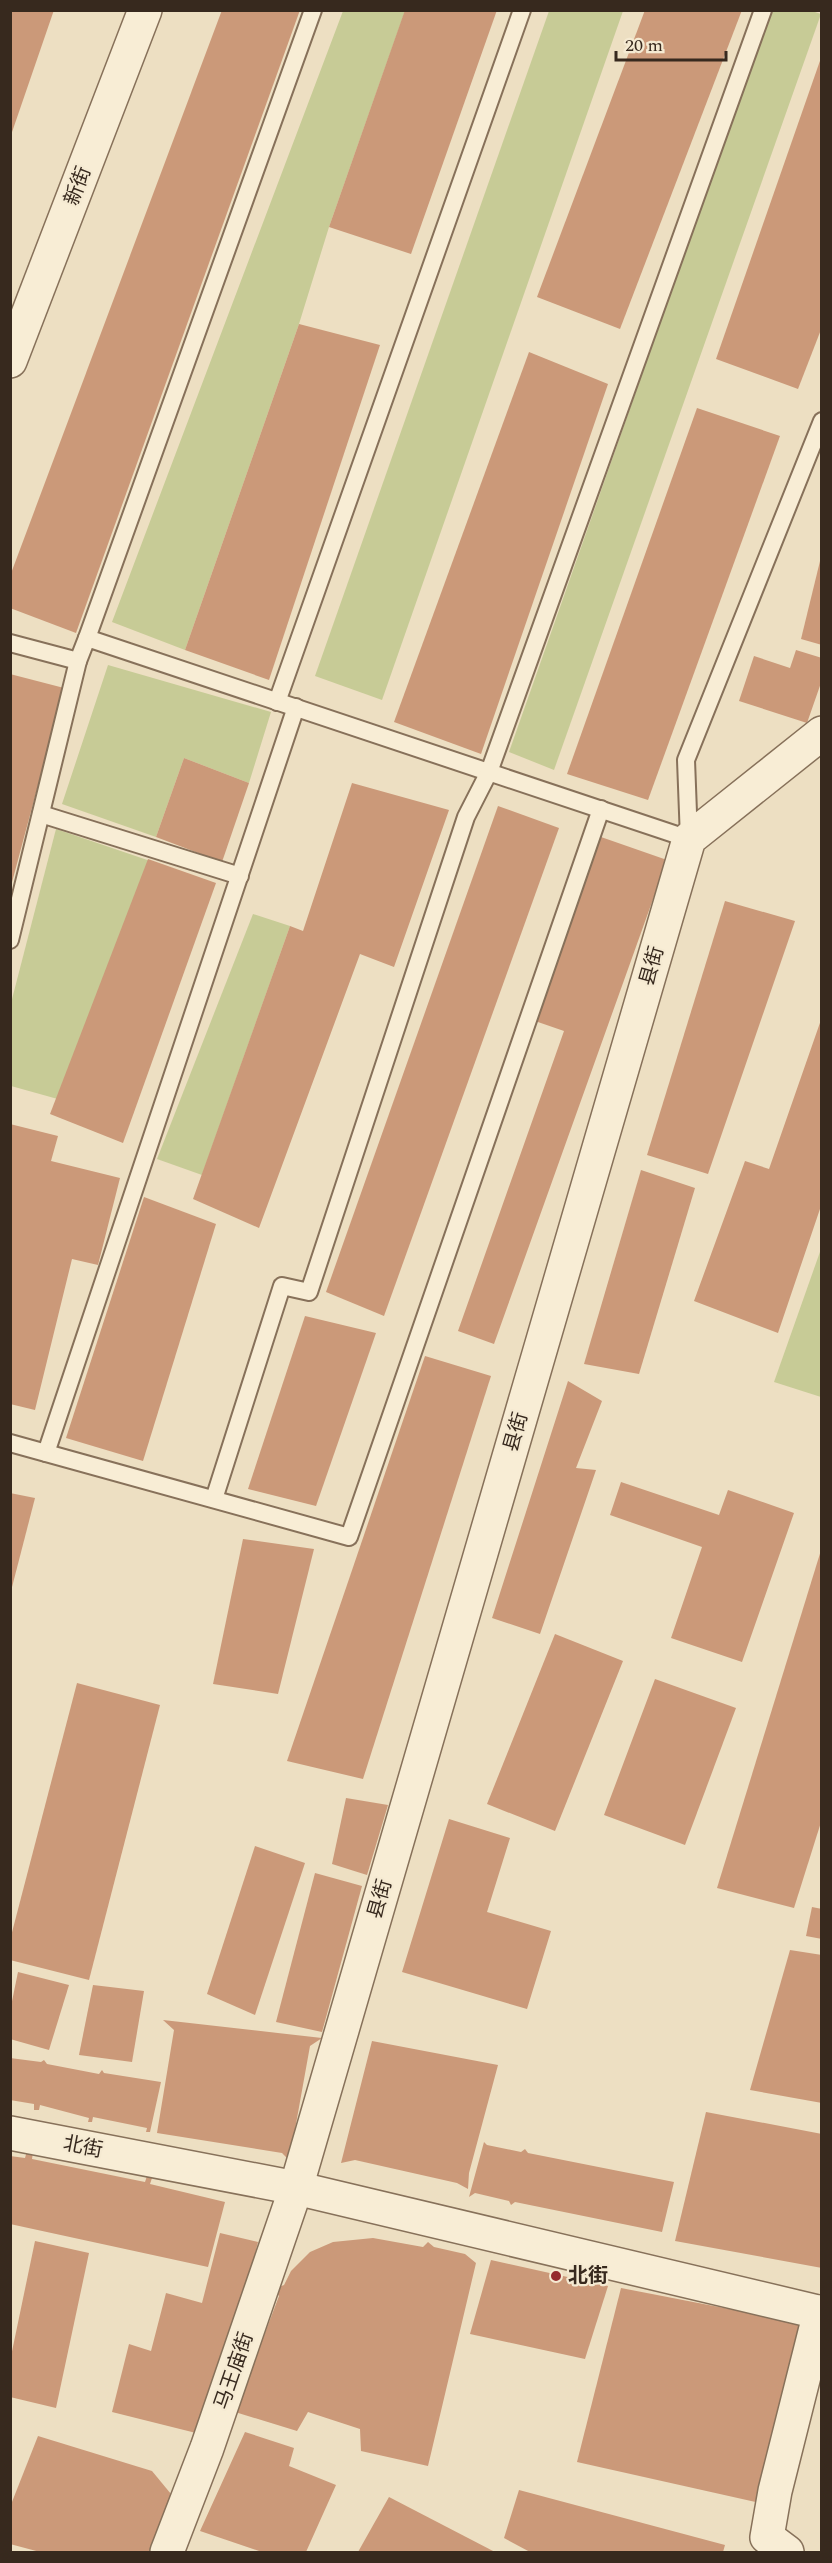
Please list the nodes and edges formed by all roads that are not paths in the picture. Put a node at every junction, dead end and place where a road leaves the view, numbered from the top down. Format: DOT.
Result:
graph roads {
  1 [pos="145,10"];
  2 [pos="313,10"];
  3 [pos="522,10"];
  4 [pos="763,10"];
  5 [pos="10,361"];
  6 [pos="822,421"];
  7 [pos="87,638"];
  8 [pos="10,643"];
  9 [pos="78,661"];
  10 [pos="277,702"];
  11 [pos="296,707"];
  12 [pos="822,733"];
  13 [pos="489,772"];
  14 [pos="601,809"];
  15 [pos="41,814"];
  16 [pos="689,839"];
  17 [pos="240,876"];
  18 [pos="10,940"];
  19 [pos="10,1443"];
  20 [pos="46,1453"];
  21 [pos="214,1499"];
  22 [pos="10,2133"];
  23 [pos="296,2188"];
  24 [pos="821,2313"];
  25 [pos="167,2553"];
  26 [pos="787,2553"];
  1 -- 5 [label="street, 新街"];
  2 -- 7 [label="lane"];
  3 -- 10 [label="lane"];
  4 -- 13 [label="lane"];
  6 -- 16 [label="lane"];
  7 -- 9 [label="lane"];
  7 -- 10 [label="lane"];
  8 -- 9 [label="lane"];
  9 -- 15 [label="lane"];
  10 -- 11 [label="lane"];
  11 -- 13 [label="lane"];
  11 -- 17 [label="lane"];
  12 -- 16 [label="street"];
  13 -- 14 [label="lane"];
  13 -- 21 [label="lane"];
  14 -- 16 [label="lane"];
  14 -- 21 [label="lane"];
  15 -- 17 [label="lane"];
  15 -- 18 [label="lane"];
  16 -- 23 [label="street, 县街"];
  17 -- 20 [label="lane"];
  19 -- 20 [label="lane"];
  20 -- 21 [label="lane"];
  22 -- 23 [label="street, 北街"];
  23 -- 24 [label="street, 北街"];
  23 -- 25 [label="street, 马王庙街"];
  24 -- 26 [label="street"];
}
